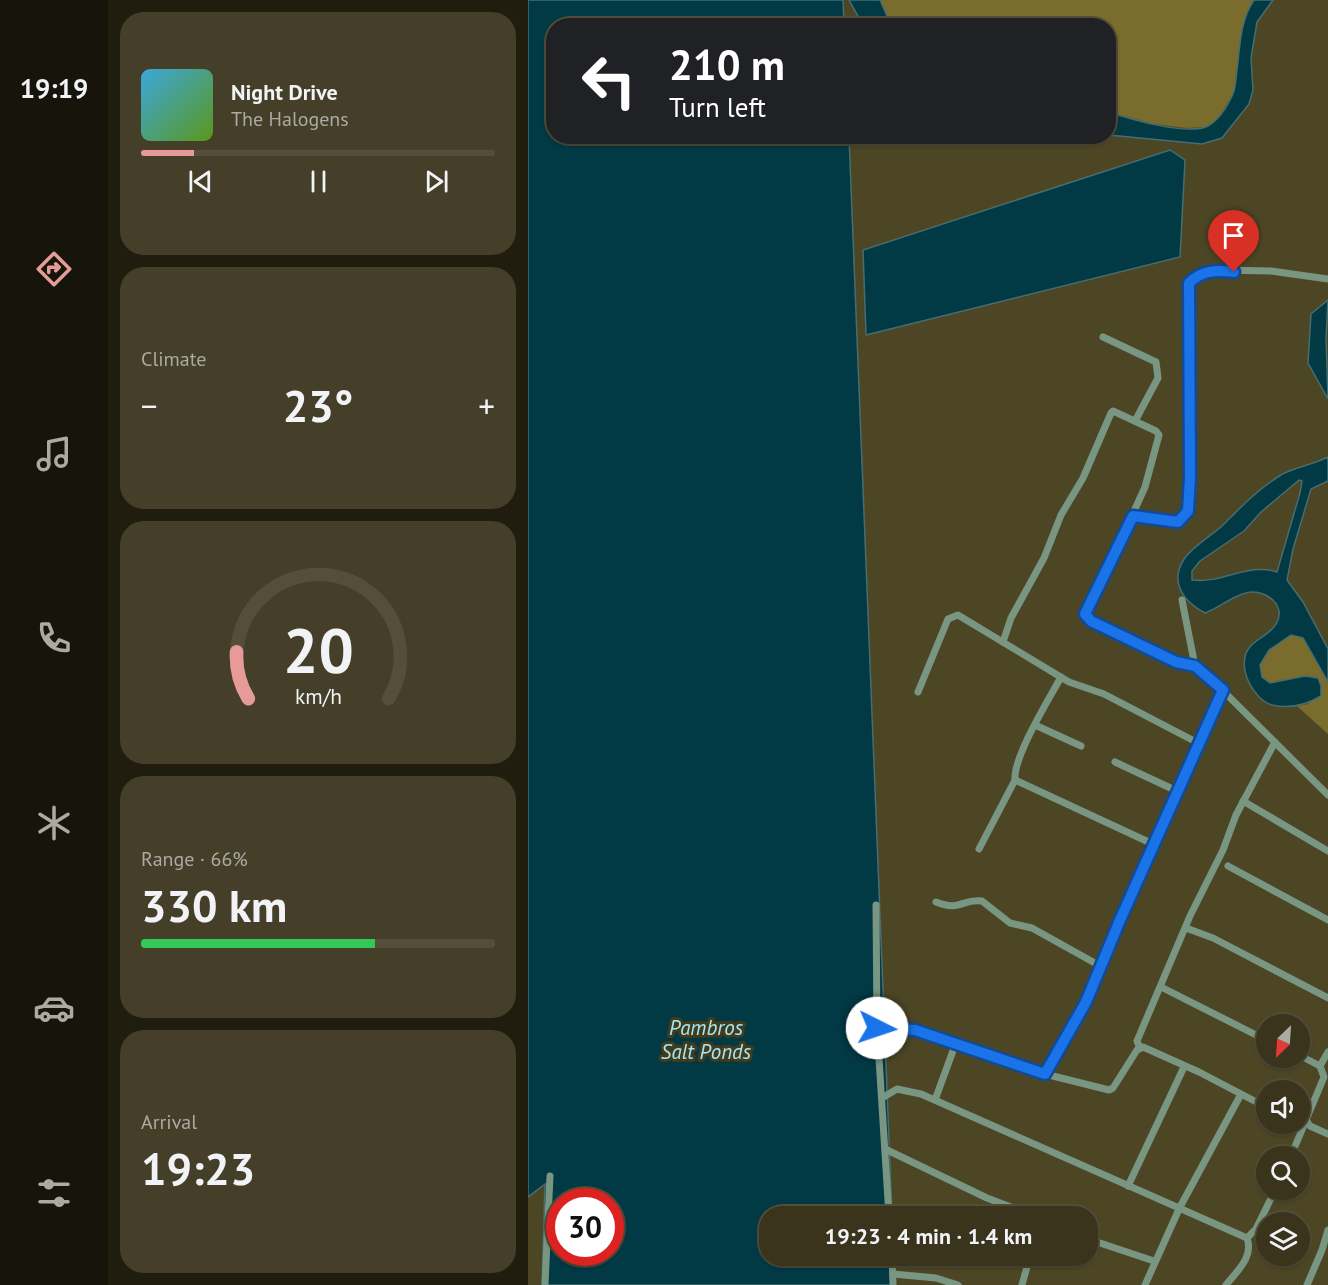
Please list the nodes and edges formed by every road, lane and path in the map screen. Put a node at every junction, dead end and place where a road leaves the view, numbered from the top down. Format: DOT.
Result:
graph roads {
  1 [pos="1328,279"];
  2 [pos="1103,338"];
  3 [pos="1135,421"];
  4 [pos="1133,516"];
  5 [pos="1182,600"];
  6 [pos="1003,642"];
  7 [pos="1195,666"];
  8 [pos="1061,677"];
  9 [pos="1223,690"];
  10 [pos="918,692"];
  11 [pos="1035,724"];
  12 [pos="1275,742"];
  13 [pos="1200,744"];
  14 [pos="1081,746"];
  15 [pos="1115,762"];
  16 [pos="1015,780"];
  17 [pos="1179,792"];
  18 [pos="1328,795"];
  19 [pos="1243,801"];
  20 [pos="1155,845"];
  21 [pos="979,849"];
  22 [pos="1328,851"];
  23 [pos="1228,866"];
  24 [pos="936,902"];
  25 [pos="876,905"];
  26 [pos="1328,920"];
  27 [pos="1186,928"];
  28 [pos="1102,967"];
  29 [pos="1161,987"];
  30 [pos="1328,998"];
  31 [pos="877,1028"];
  32 [pos="1256,1036"];
  33 [pos="957,1045"];
  34 [pos="1140,1048"];
  35 [pos="1328,1052"];
  36 [pos="1310,1061"];
  37 [pos="1320,1066"];
  38 [pos="1184,1067"];
  39 [pos="1045,1074"];
  40 [pos="1326,1078"];
  41 [pos="1240,1096"];
  42 [pos="882,1098"];
  43 [pos="935,1100"];
  44 [pos="1256,1103"];
  45 [pos="1310,1107"];
  46 [pos="1310,1126"];
  47 [pos="1328,1134"];
  48 [pos="885,1149"];
  49 [pos="550,1176"];
  50 [pos="1128,1186"];
  51 [pos="1270,1200"];
  52 [pos="888,1206"];
  53 [pos="1008,1206"];
  54 [pos="1180,1207"];
  55 [pos="1328,1230"];
  56 [pos="1247,1238"];
  57 [pos="1098,1242"];
  58 [pos="1325,1251"];
  59 [pos="1154,1261"];
  60 [pos="893,1266"];
  61 [pos="1027,1266"];
  62 [pos="893,1274"];
  63 [pos="545,1285"];
  64 [pos="893,1285"];
  65 [pos="958,1285"];
  66 [pos="1022,1285"];
  67 [pos="1145,1285"];
  68 [pos="1226,1285"];
  69 [pos="1307,1285"];
  1 -- 4 [label="street"];
  2 -- 3 [label="street"];
  3 -- 4 [label="street"];
  3 -- 6 [label="street"];
  4 -- 7 [label="street"];
  5 -- 7 [label="street"];
  6 -- 8 [label="street"];
  6 -- 10 [label="street"];
  7 -- 9 [label="street"];
  8 -- 11 [label="street"];
  8 -- 13 [label="street"];
  9 -- 12 [label="street"];
  9 -- 13 [label="street"];
  11 -- 14 [label="street"];
  11 -- 16 [label="street"];
  12 -- 18 [label="street"];
  12 -- 19 [label="street"];
  13 -- 17 [label="street"];
  15 -- 17 [label="street"];
  16 -- 20 [label="street"];
  16 -- 21 [label="street"];
  17 -- 20 [label="street"];
  19 -- 22 [label="street"];
  19 -- 27 [label="street"];
  20 -- 28 [label="street"];
  23 -- 26 [label="street"];
  24 -- 28 [label="street"];
  25 -- 31 [label="street"];
  27 -- 29 [label="street"];
  27 -- 30 [label="street"];
  28 -- 39 [label="street"];
  29 -- 32 [label="street"];
  29 -- 34 [label="street"];
  31 -- 33 [label="street"];
  31 -- 42 [label="street"];
  33 -- 39 [label="street"];
  33 -- 43 [label="street"];
  34 -- 38 [label="street"];
  34 -- 39 [label="street"];
  35 -- 37 [label="street"];
  36 -- 37 [label="street"];
  37 -- 40 [label="street"];
  38 -- 41 [label="street"];
  38 -- 50 [label="street"];
  40 -- 45 [label="street"];
  41 -- 44 [label="street"];
  41 -- 54 [label="street"];
  42 -- 43 [label="street"];
  42 -- 48 [label="street"];
  43 -- 50 [label="street"];
  46 -- 47 [label="street"];
  48 -- 52 [label="street"];
  48 -- 53 [label="street"];
  49 -- 63 [label="street"];
  50 -- 54 [label="street"];
  51 -- 56 [label="street"];
  54 -- 56 [label="street"];
  54 -- 59 [label="street"];
  55 -- 58 [label="street"];
  56 -- 68 [label="street"];
  57 -- 59 [label="street"];
  58 -- 69 [label="street"];
  59 -- 67 [label="street"];
  60 -- 62 [label="street"];
  61 -- 66 [label="street"];
  62 -- 64 [label="street"];
  62 -- 65 [label="street"];
}
